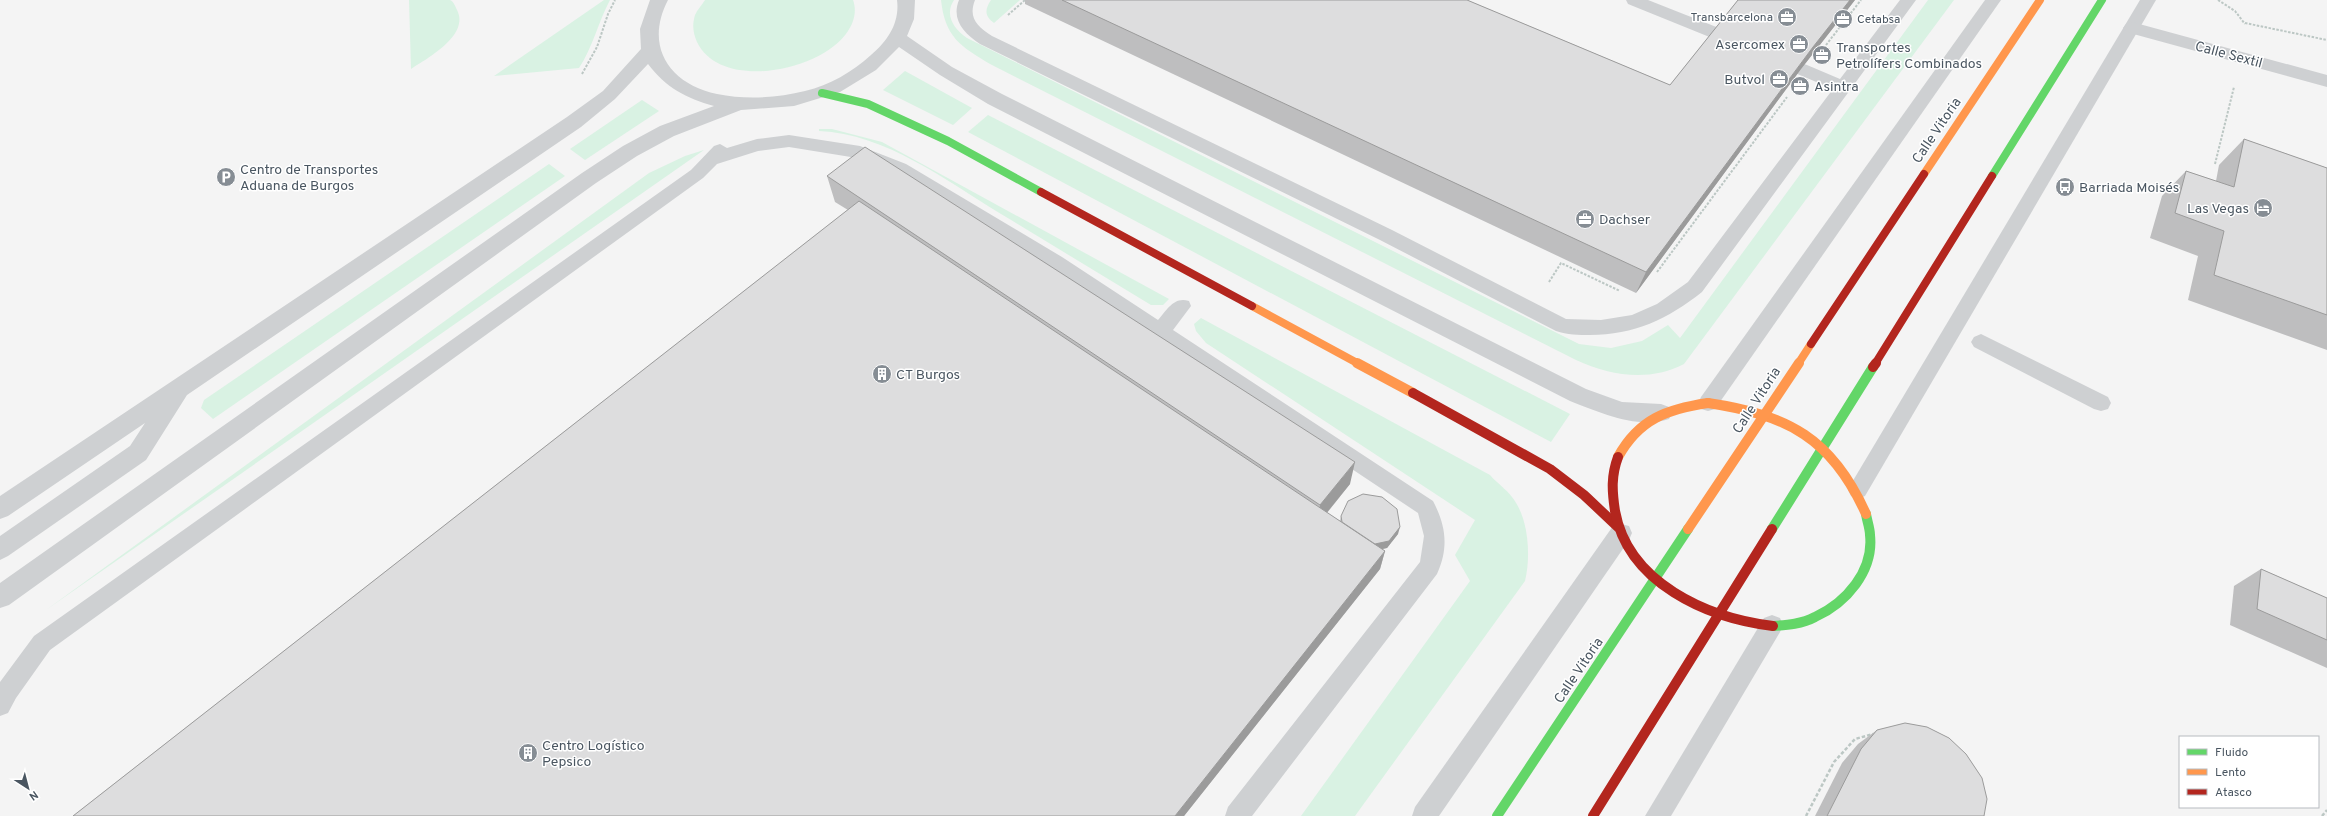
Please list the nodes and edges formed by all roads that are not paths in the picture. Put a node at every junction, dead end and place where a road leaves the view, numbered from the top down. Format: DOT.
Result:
graph roads {
  1 [pos="659,0"];
  2 [pos="906,0"];
  3 [pos="967,0"];
  4 [pos="1634,0"];
  5 [pos="1908,0"];
  6 [pos="1993,0"];
  7 [pos="2040,0"];
  8 [pos="2102,0"];
  9 [pos="2148,0"];
  10 [pos="2132,28"];
  11 [pos="1718,34"];
  12 [pos="898,38"];
  13 [pos="650,50"];
  14 [pos="1804,70"];
  15 [pos="2327,81"];
  16 [pos="1844,87"];
  17 [pos="822,93"];
  18 [pos="738,104"];
  19 [pos="731,139"];
  20 [pos="712,159"];
  21 [pos="1182,306"];
  22 [pos="1160,331"];
  23 [pos="1981,342"];
  24 [pos="180,387"];
  25 [pos="1708,403"];
  26 [pos="2101,403"];
  27 [pos="1661,413"];
  28 [pos="1764,413"];
  29 [pos="1823,447"];
  30 [pos="1858,490"];
  31 [pos="0,509"];
  32 [pos="1620,530"];
  33 [pos="0,549"];
  34 [pos="1656,578"];
  35 [pos="0,597"];
  36 [pos="1718,616"];
  37 [pos="1772,625"];
  38 [pos="0,705"];
  39 [pos="1237,816"];
  40 [pos="1424,816"];
  41 [pos="1497,816"];
  42 [pos="1593,816"];
  43 [pos="1657,816"];
  1 -- 13 [label="street"];
  2 -- 12 [label="street"];
  3 -- 16 [label="lane"];
  4 -- 11 [label="lane"];
  5 -- 16 [label="lane"];
  6 -- 25 [label="lane"];
  7 -- 28 [label="main road, Calle Vitoria"];
  8 -- 29 [label="main road"];
  9 -- 10 [label="lane"];
  10 -- 15 [label="street, Calle Sextil"];
  10 -- 30 [label="lane"];
  12 -- 17 [label="street"];
  12 -- 27 [label="street"];
  13 -- 18 [label="street"];
  13 -- 24 [label="street"];
  14 -- 16 [label="lane"];
  17 -- 18 [label="street"];
  17 -- 32 [label="main road"];
  18 -- 35 [label="street"];
  19 -- 20 [label="lane"];
  20 -- 22 [label="lane"];
  20 -- 38 [label="lane"];
  21 -- 22 [label="lane"];
  22 -- 39 [label="lane"];
  23 -- 26 [label="lane"];
  24 -- 31 [label="street"];
  24 -- 33 [label="street"];
  25 -- 27 [label="main road"];
  25 -- 28 [label="main road"];
  27 -- 32 [label="main road"];
  28 -- 29 [label="main road"];
  28 -- 34 [label="main road, Calle Vitoria"];
  29 -- 30 [label="main road"];
  29 -- 36 [label="main road"];
  30 -- 37 [label="main road"];
  32 -- 34 [label="main road"];
  32 -- 40 [label="lane"];
  34 -- 36 [label="main road"];
  34 -- 41 [label="main road, Calle Vitoria"];
  36 -- 37 [label="main road"];
  36 -- 42 [label="main road"];
  37 -- 43 [label="lane"];
}
